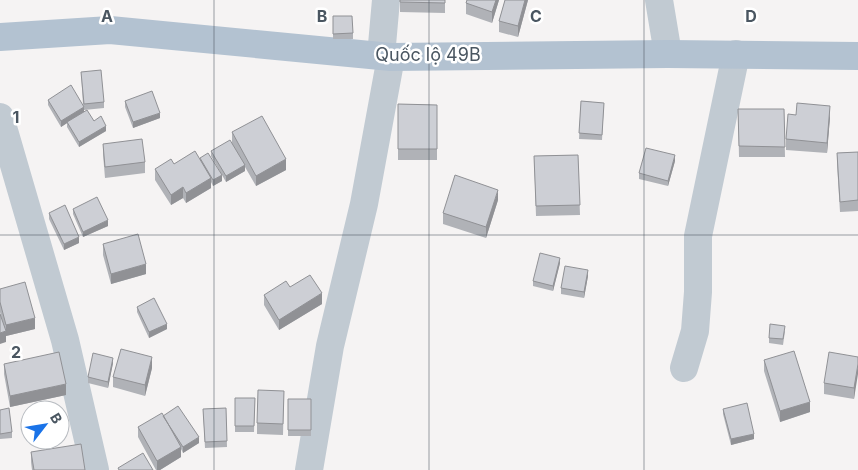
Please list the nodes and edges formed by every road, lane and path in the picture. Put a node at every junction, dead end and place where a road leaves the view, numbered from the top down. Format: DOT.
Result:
graph roads {
  1 [pos="386,0"];
  2 [pos="659,0"];
  3 [pos="0,37"];
  4 [pos="668,54"];
  5 [pos="736,54"];
  6 [pos="386,56"];
  7 [pos="858,56"];
  8 [pos="0,117"];
  9 [pos="684,368"];
  10 [pos="94,470"];
  11 [pos="309,470"];
  1 -- 6 [label="street"];
  2 -- 4 [label="street"];
  3 -- 6 [label="main road, Quốc lộ 49B"];
  4 -- 5 [label="main road, Quốc lộ 49B"];
  4 -- 6 [label="main road, Quốc lộ 49B"];
  5 -- 7 [label="main road, Quốc lộ 49B"];
  5 -- 9 [label="street"];
  6 -- 11 [label="street"];
  8 -- 10 [label="street"];
}
